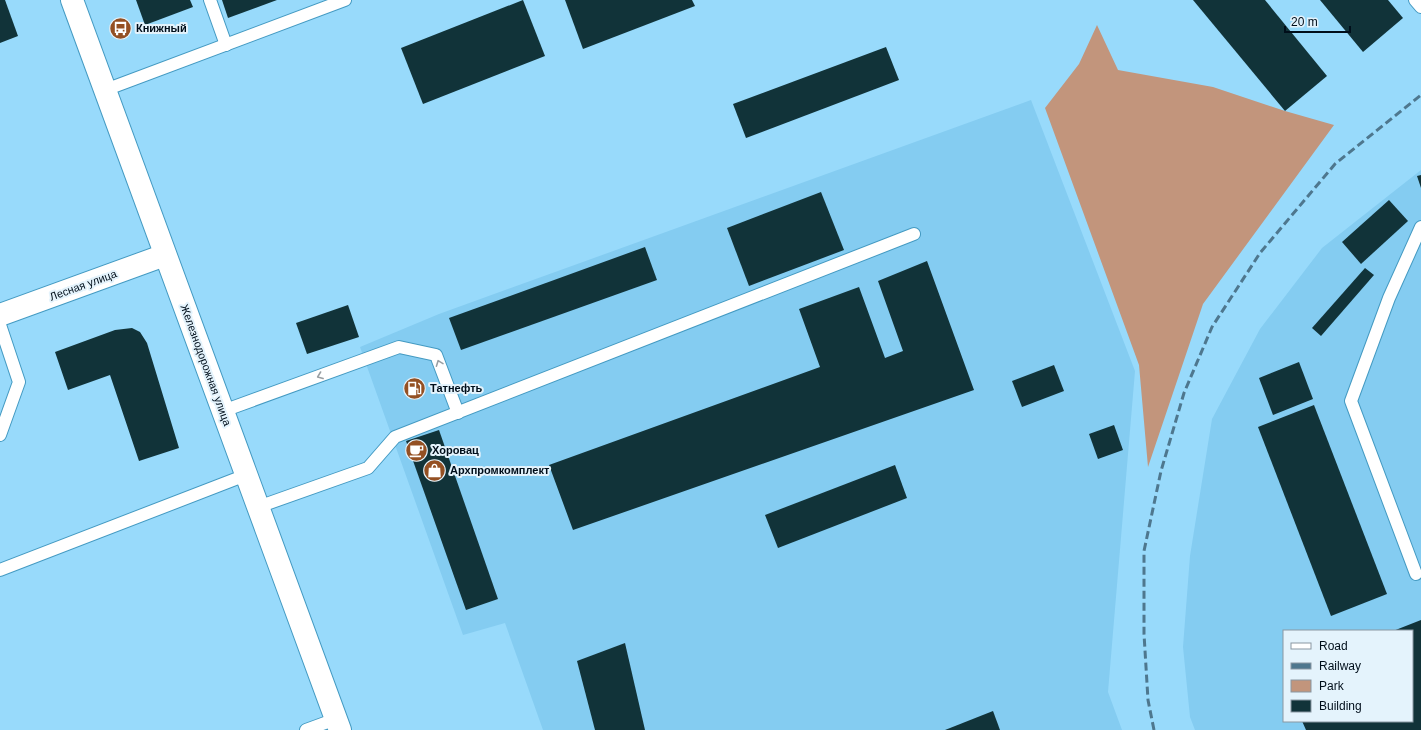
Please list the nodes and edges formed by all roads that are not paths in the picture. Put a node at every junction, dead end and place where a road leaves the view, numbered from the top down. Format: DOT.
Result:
graph roads {
  1 [pos="72,0"];
  2 [pos="210,0"];
  3 [pos="345,0"];
  4 [pos="1415,0"];
  5 [pos="1421,7"];
  6 [pos="226,45"];
  7 [pos="105,90"];
  8 [pos="1421,227"];
  9 [pos="914,234"];
  10 [pos="165,255"];
  11 [pos="0,315"];
  12 [pos="0,324"];
  13 [pos="223,411"];
  14 [pos="458,413"];
  15 [pos="0,436"];
  16 [pos="246,475"];
  17 [pos="258,507"];
  18 [pos="0,570"];
  19 [pos="1416,574"];
  20 [pos="338,725"];
  21 [pos="306,730"];
  1 -- 7 [label="main road, Железнодорожная улица"];
  2 -- 6 [label="lane"];
  3 -- 6 [label="lane"];
  4 -- 5 [label="lane"];
  6 -- 7 [label="lane"];
  7 -- 10 [label="main road, Железнодорожная улица"];
  8 -- 19 [label="lane"];
  9 -- 14 [label="lane"];
  10 -- 11 [label="main road, Лесная улица"];
  10 -- 13 [label="main road, Железнодорожная улица"];
  12 -- 15 [label="lane"];
  14 -- 13 [label="lane, one-way"];
  13 -- 16 [label="main road, Железнодорожная улица"];
  14 -- 17 [label="lane"];
  16 -- 17 [label="main road, Железнодорожная улица"];
  16 -- 18 [label="lane"];
  17 -- 20 [label="main road, Железнодорожная улица"];
  20 -- 21 [label="lane"];
}
